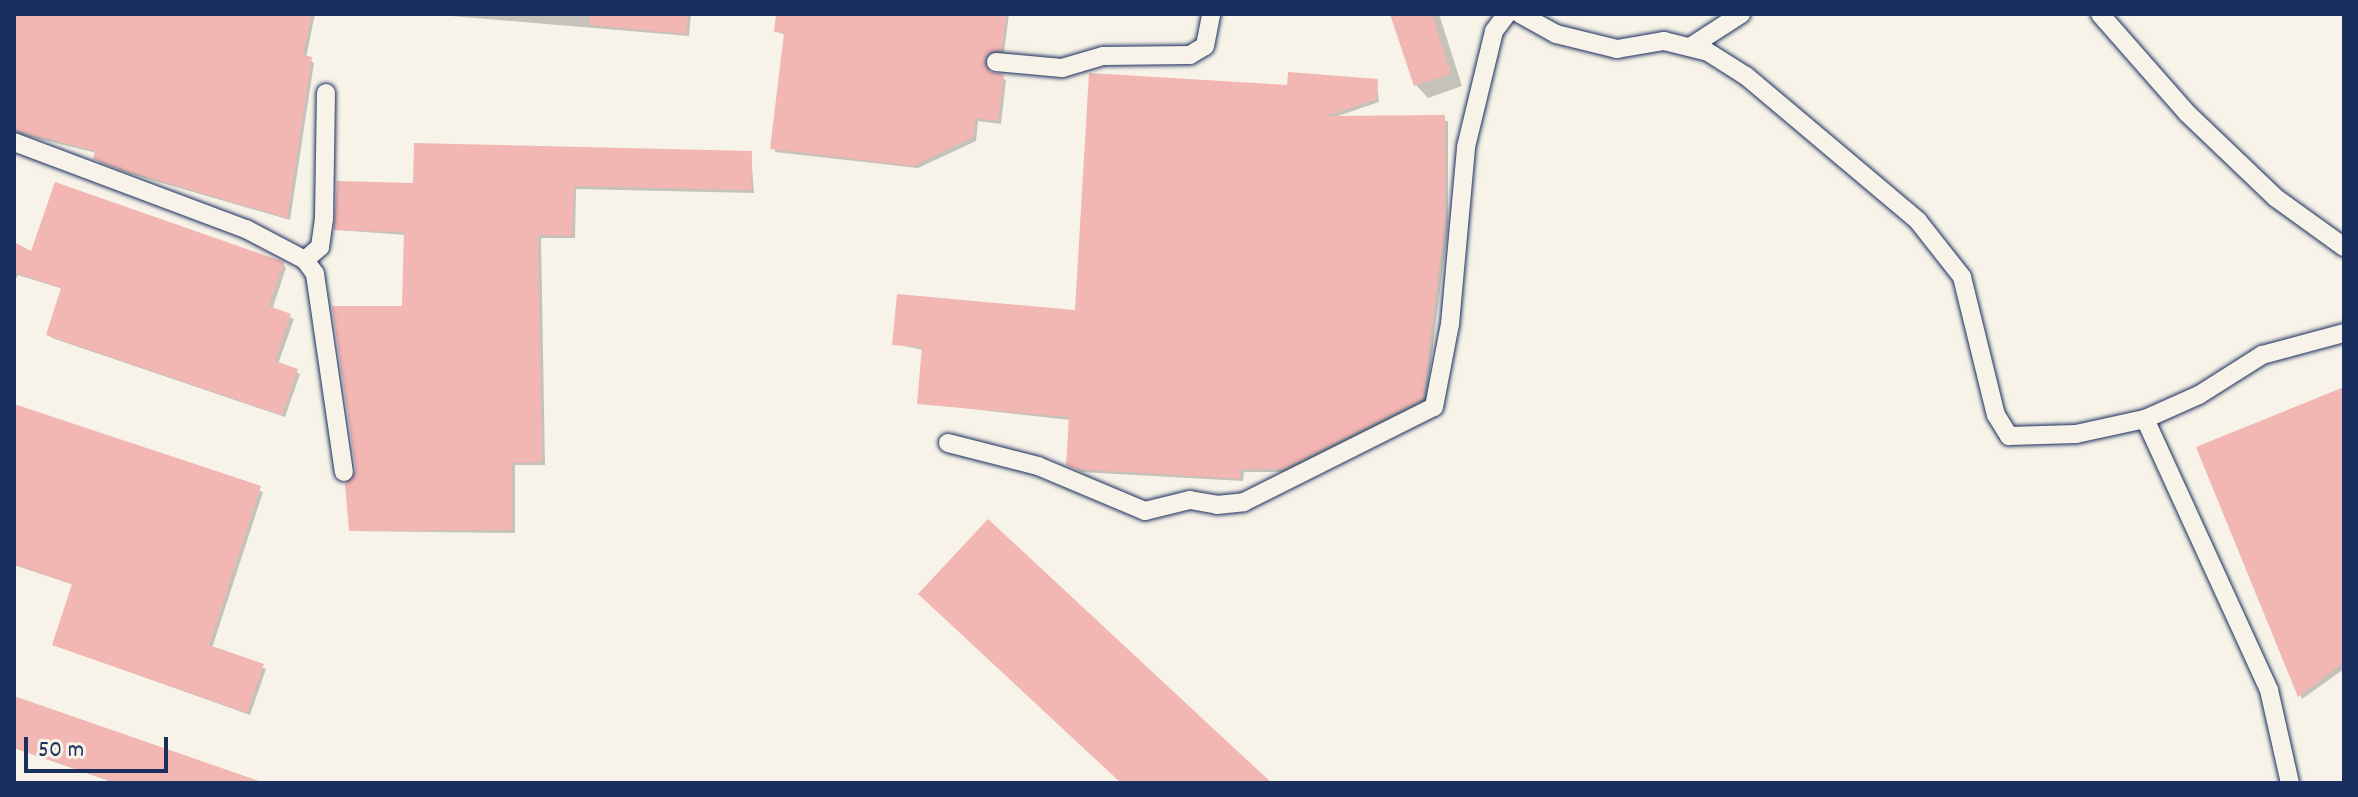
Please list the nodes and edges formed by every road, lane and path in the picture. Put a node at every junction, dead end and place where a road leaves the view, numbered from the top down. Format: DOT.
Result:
graph roads {
  1 [pos="1211,14"];
  2 [pos="1507,14"];
  3 [pos="1520,14"];
  4 [pos="1741,14"];
  5 [pos="2100,14"];
  6 [pos="1690,47"];
  7 [pos="996,62"];
  8 [pos="326,93"];
  9 [pos="14,142"];
  10 [pos="2344,247"];
  11 [pos="305,260"];
  12 [pos="2344,333"];
  13 [pos="2145,419"];
  14 [pos="948,443"];
  15 [pos="344,472"];
  16 [pos="2290,783"];
  1 -- 7 [label="street"];
  2 -- 14 [label="street"];
  3 -- 6 [label="street"];
  4 -- 6 [label="street"];
  5 -- 10 [label="street"];
  6 -- 13 [label="street"];
  8 -- 11 [label="street"];
  9 -- 11 [label="street"];
  11 -- 15 [label="street"];
  12 -- 13 [label="street"];
  13 -- 16 [label="street"];
}
